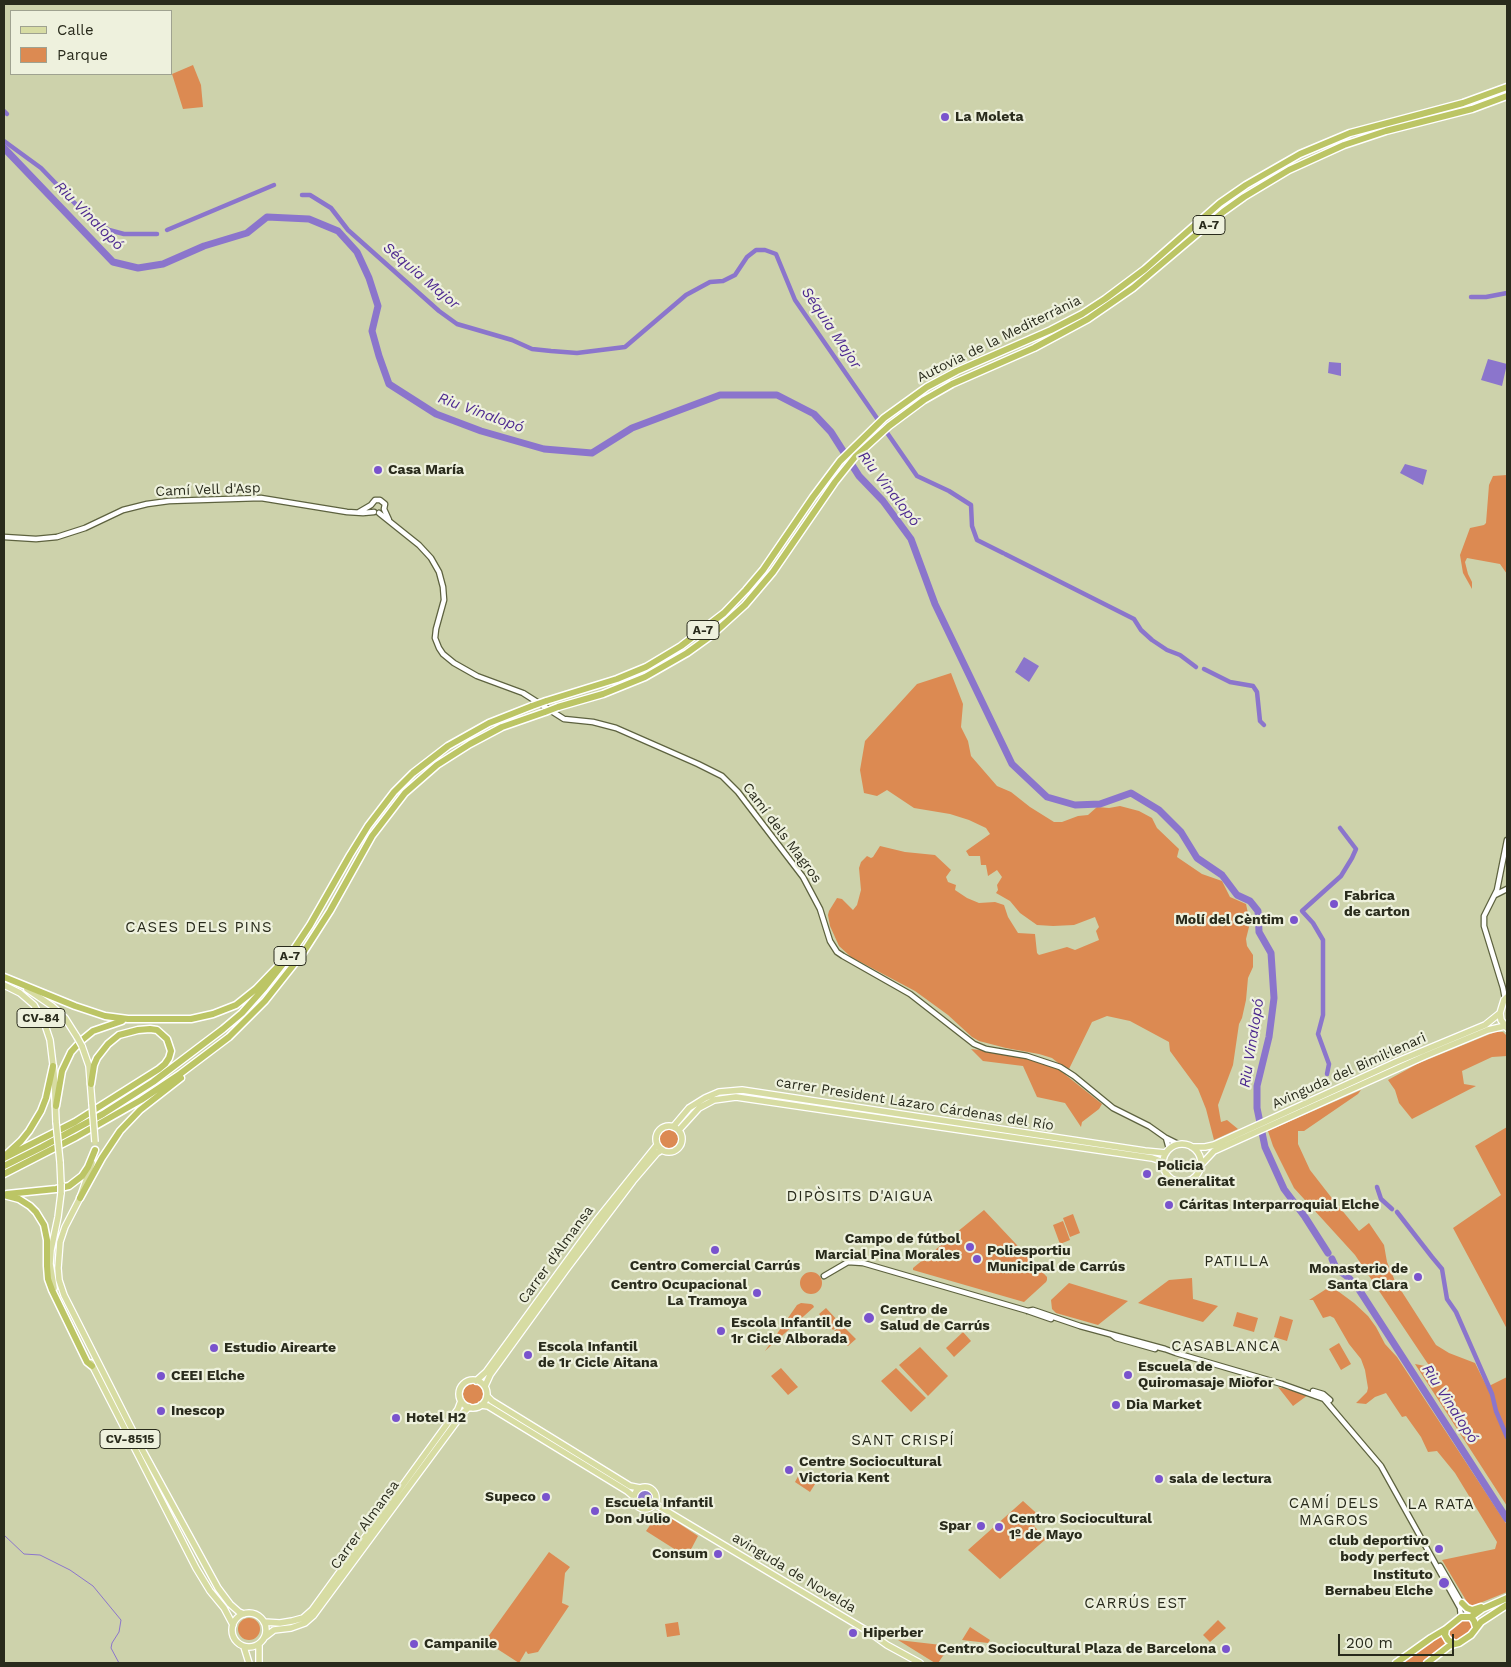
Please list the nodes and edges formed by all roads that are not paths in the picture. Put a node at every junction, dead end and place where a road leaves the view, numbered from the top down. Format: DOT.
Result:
graph roads {
  1 [pos="1507,87"];
  2 [pos="1507,96"];
  3 [pos="371,505"];
  4 [pos="384,509"];
  5 [pos="357,513"];
  6 [pos="376,513"];
  7 [pos="391,523"];
  8 [pos="4,537"];
  9 [pos="1507,840"];
  10 [pos="1507,889"];
  11 [pos="1495,895"];
  12 [pos="290,955"];
  13 [pos="297,961"];
  14 [pos="4,978"];
  15 [pos="1500,978"];
  16 [pos="4,985"];
  17 [pos="1507,986"];
  18 [pos="1506,998"];
  19 [pos="1500,1013"];
  20 [pos="128,1019"];
  21 [pos="1506,1028"];
  22 [pos="53,1066"];
  23 [pos="91,1084"];
  24 [pos="56,1106"];
  25 [pos="1306,1106"];
  26 [pos="676,1128"];
  27 [pos="1166,1138"];
  28 [pos="1178,1144"];
  29 [pos="1192,1146"];
  30 [pos="659,1148"];
  31 [pos="95,1150"];
  32 [pos="1168,1151"];
  33 [pos="4,1157"];
  34 [pos="1163,1164"];
  35 [pos="1201,1165"];
  36 [pos="4,1166"];
  37 [pos="4,1174"];
  38 [pos="4,1195"];
  39 [pos="80,1198"];
  40 [pos="52,1244"];
  41 [pos="59,1247"];
  42 [pos="824,1276"];
  43 [pos="92,1366"];
  44 [pos="476,1381"];
  45 [pos="484,1386"];
  46 [pos="487,1396"];
  47 [pos="1325,1397"];
  48 [pos="461,1400"];
  49 [pos="481,1405"];
  50 [pos="469,1407"];
  51 [pos="640,1488"];
  52 [pos="634,1497"];
  53 [pos="655,1504"];
  54 [pos="1507,1598"];
  55 [pos="1462,1603"];
  56 [pos="1497,1603"];
  57 [pos="310,1605"];
  58 [pos="1507,1605"];
  59 [pos="310,1612"];
  60 [pos="244,1614"];
  61 [pos="1461,1617"];
  62 [pos="1470,1617"];
  63 [pos="264,1622"];
  64 [pos="233,1625"];
  65 [pos="1476,1627"];
  66 [pos="1446,1629"];
  67 [pos="265,1637"];
  68 [pos="1455,1644"];
  69 [pos="259,1645"];
  70 [pos="244,1647"];
  71 [pos="259,1662"];
  72 [pos="249,1663"];
  73 [pos="920,1663"];
  74 [pos="1396,1663"];
  75 [pos="1427,1663"];
  1 -- 12 [label="highway, Autovia de la Mediterrània / A-7, bridge"];
  2 -- 13 [label="highway, Autovia de la Mediterrània / A-7, bridge"];
  3 -- 4 [label="street"];
  3 -- 5 [label="street"];
  3 -- 6 [label="street"];
  4 -- 6 [label="street"];
  4 -- 7 [label="street, Camí dels Magros"];
  5 -- 6 [label="street, Camí Vell d'Asp"];
  5 -- 8 [label="street, Camí Vell d'Asp"];
  6 -- 7 [label="street, Camí dels Magros"];
  7 -- 27 [label="street, Camí dels Magros"];
  9 -- 11 [label="street"];
  10 -- 11 [label="street"];
  11 -- 15 [label="street"];
  12 -- 20 [label="highway"];
  12 -- 36 [label="highway, Autovia de la Mediterrània / A-7"];
  13 -- 37 [label="highway, Autovia de la Mediterrània / A-7"];
  13 -- 39 [label="highway"];
  14 -- 20 [label="highway"];
  14 -- 23 [label="main road, CV-84, bridge"];
  15 -- 17 [label="street"];
  15 -- 18 [label="street"];
  16 -- 22 [label="main road, CV-84"];
  18 -- 19 [label="main road"];
  19 -- 21 [label="main road"];
  19 -- 25 [label="main road, Avinguda del Bimil·lenari"];
  20 -- 24 [label="highway"];
  21 -- 25 [label="main road, Avinguda del Bimil·lenari"];
  22 -- 24 [label="main road, CV-84"];
  22 -- 33 [label="highway"];
  23 -- 31 [label="main road, CV-84, bridge"];
  23 -- 33 [label="highway"];
  24 -- 40 [label="main road, CV-84, bridge"];
  25 -- 29 [label="main road, Avinguda del Bimil·lenari"];
  25 -- 35 [label="main road, Avinguda del Bimil·lenari"];
  26 -- 30 [label="main road"];
  26 -- 30 [label="main road"];
  26 -- 32 [label="main road, carrer President Lázaro Cárdenas del Río"];
  26 -- 34 [label="main road, carrer President Lázaro Cárdenas del Río"];
  27 -- 28 [label="street, Camí dels Magros"];
  27 -- 32 [label="street"];
  28 -- 29 [label="main road"];
  28 -- 32 [label="main road"];
  29 -- 35 [label="main road"];
  30 -- 44 [label="main road, Carrer d'Almansa"];
  30 -- 45 [label="main road"];
  31 -- 38 [label="highway"];
  31 -- 39 [label="main road, CV-84"];
  32 -- 34 [label="main road"];
  34 -- 35 [label="main road"];
  38 -- 43 [label="highway"];
  39 -- 41 [label="main road, CV-84"];
  40 -- 43 [label="main road, CV-8515"];
  41 -- 60 [label="main road, CV-8515"];
  42 -- 47 [label="street"];
  43 -- 64 [label="main road, CV-8515"];
  44 -- 45 [label="main road"];
  44 -- 48 [label="main road"];
  45 -- 46 [label="main road"];
  46 -- 49 [label="main road"];
  46 -- 51 [label="main road"];
  47 -- 55 [label="street"];
  47 -- 61 [label="street"];
  48 -- 50 [label="main road"];
  48 -- 59 [label="main road, Carrer Almansa"];
  49 -- 50 [label="main road"];
  49 -- 52 [label="main road"];
  50 -- 67 [label="main road, Carrer Almansa"];
  51 -- 52 [label="main road"];
  51 -- 53 [label="main road"];
  52 -- 53 [label="main road"];
  53 -- 73 [label="main road, avinguda de Novelda"];
  54 -- 56 [label="highway"];
  55 -- 56 [label="highway"];
  55 -- 62 [label="street"];
  56 -- 62 [label="highway"];
  57 -- 59 [label="main road"];
  58 -- 65 [label="highway"];
  59 -- 63 [label="main road"];
  60 -- 63 [label="main road, CV-8515"];
  60 -- 64 [label="main road"];
  61 -- 62 [label="highway"];
  61 -- 66 [label="highway"];
  62 -- 65 [label="highway"];
  63 -- 67 [label="main road"];
  64 -- 70 [label="main road, CV-8515"];
  65 -- 68 [label="highway"];
  66 -- 68 [label="highway"];
  66 -- 74 [label="highway"];
  67 -- 69 [label="main road"];
  68 -- 75 [label="highway"];
  69 -- 70 [label="main road"];
  69 -- 71 [label="main road"];
  70 -- 72 [label="main road, CV-8515"];
}
